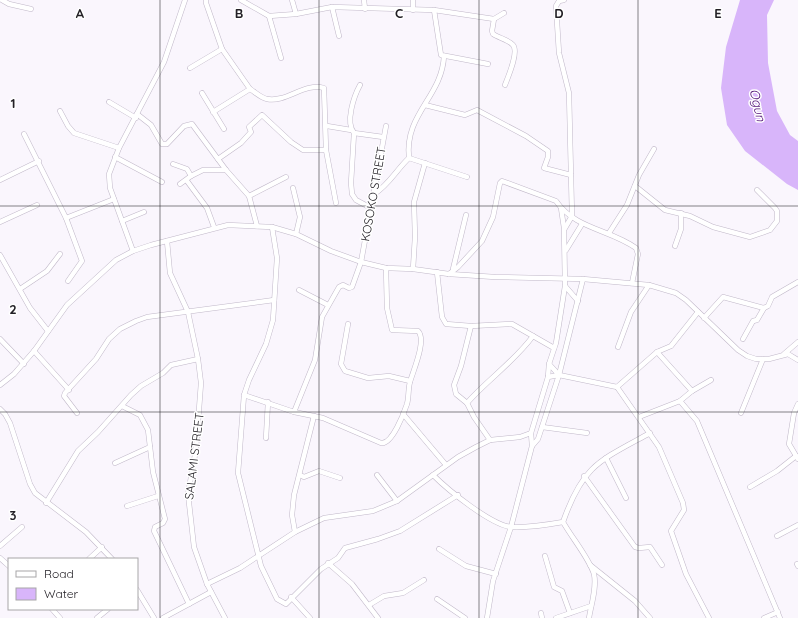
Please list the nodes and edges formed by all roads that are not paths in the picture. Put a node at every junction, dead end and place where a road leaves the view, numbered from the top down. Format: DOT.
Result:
graph roads {
  1 [pos="2,0"];
  2 [pos="185,0"];
  3 [pos="206,0"];
  4 [pos="241,0"];
  5 [pos="292,0"];
  6 [pos="364,0"];
  7 [pos="413,0"];
  8 [pos="564,0"];
  9 [pos="332,7"];
  10 [pos="31,9"];
  11 [pos="365,9"];
  12 [pos="413,10"];
  13 [pos="434,10"];
  14 [pos="296,14"];
  15 [pos="504,14"];
  16 [pos="269,16"];
  17 [pos="494,19"];
  18 [pos="339,36"];
  19 [pos="222,49"];
  20 [pos="444,56"];
  21 [pos="281,58"];
  22 [pos="488,64"];
  23 [pos="190,68"];
  24 [pos="360,85"];
  25 [pos="505,85"];
  26 [pos="250,89"];
  27 [pos="202,93"];
  28 [pos="109,102"];
  29 [pos="425,105"];
  30 [pos="60,111"];
  31 [pos="213,112"];
  32 [pos="137,116"];
  33 [pos="327,126"];
  34 [pos="386,126"];
  35 [pos="224,129"];
  36 [pos="352,132"];
  37 [pos="24,134"];
  38 [pos="383,137"];
  39 [pos="119,148"];
  40 [pos="654,149"];
  41 [pos="326,150"];
  42 [pos="115,157"];
  43 [pos="409,158"];
  44 [pos="218,159"];
  45 [pos="39,161"];
  46 [pos="425,163"];
  47 [pos="173,164"];
  48 [pos="226,170"];
  49 [pos="191,176"];
  50 [pos="571,176"];
  51 [pos="286,177"];
  52 [pos="467,177"];
  53 [pos="0,180"];
  54 [pos="186,181"];
  55 [pos="162,182"];
  56 [pos="180,184"];
  57 [pos="635,186"];
  58 [pos="293,188"];
  59 [pos="758,190"];
  60 [pos="374,194"];
  61 [pos="249,196"];
  62 [pos="114,199"];
  63 [pos="336,203"];
  64 [pos="37,205"];
  65 [pos="371,208"];
  66 [pos="561,208"];
  67 [pos="144,212"];
  68 [pos="681,213"];
  69 [pos="466,215"];
  70 [pos="572,216"];
  71 [pos="66,218"];
  72 [pos="122,221"];
  73 [pos="0,222"];
  74 [pos="582,224"];
  75 [pos="257,226"];
  76 [pos="214,227"];
  77 [pos="272,227"];
  78 [pos="564,228"];
  79 [pos="609,233"];
  80 [pos="296,234"];
  81 [pos="167,241"];
  82 [pos="675,246"];
  83 [pos="565,250"];
  84 [pos="133,251"];
  85 [pos="60,254"];
  86 [pos="0,255"];
  87 [pos="361,262"];
  88 [pos="386,268"];
  89 [pos="413,269"];
  90 [pos="454,269"];
  91 [pos="437,272"];
  92 [pos="449,274"];
  93 [pos="564,278"];
  94 [pos="583,278"];
  95 [pos="68,282"];
  96 [pos="632,282"];
  97 [pos="798,282"];
  98 [pos="649,284"];
  99 [pos="565,286"];
  100 [pos="20,289"];
  101 [pos="299,290"];
  102 [pos="274,300"];
  103 [pos="578,301"];
  104 [pos="328,305"];
  105 [pos="764,308"];
  106 [pos="188,312"];
  107 [pos="698,312"];
  108 [pos="704,318"];
  109 [pos="348,324"];
  110 [pos="470,326"];
  111 [pos="48,331"];
  112 [pos="532,336"];
  113 [pos="743,338"];
  114 [pos="0,339"];
  115 [pos="798,342"];
  116 [pos="618,346"];
  117 [pos="554,348"];
  118 [pos="34,352"];
  119 [pos="657,352"];
  120 [pos="784,354"];
  121 [pos="763,358"];
  122 [pos="198,359"];
  123 [pos="798,360"];
  124 [pos="24,364"];
  125 [pos="549,364"];
  126 [pos="559,375"];
  127 [pos="548,377"];
  128 [pos="711,380"];
  129 [pos="410,381"];
  130 [pos="0,385"];
  131 [pos="617,387"];
  132 [pos="69,390"];
  133 [pos="692,391"];
  134 [pos="244,395"];
  135 [pos="680,401"];
  136 [pos="268,402"];
  137 [pos="467,402"];
  138 [pos="798,404"];
  139 [pos="122,406"];
  140 [pos="0,409"];
  141 [pos="294,412"];
  142 [pos="77,413"];
  143 [pos="741,413"];
  144 [pos="403,414"];
  145 [pos="314,416"];
  146 [pos="639,417"];
  147 [pos="542,427"];
  148 [pos="531,433"];
  149 [pos="587,433"];
  150 [pos="650,433"];
  151 [pos="266,438"];
  152 [pos="490,440"];
  153 [pos="532,446"];
  154 [pos="150,447"];
  155 [pos="606,458"];
  156 [pos="797,458"];
  157 [pos="116,463"];
  158 [pos="446,465"];
  159 [pos="300,475"];
  160 [pos="377,475"];
  161 [pos="433,475"];
  162 [pos="584,476"];
  163 [pos="340,478"];
  164 [pos="750,487"];
  165 [pos="458,495"];
  166 [pos="158,496"];
  167 [pos="626,498"];
  168 [pos="397,501"];
  169 [pos="46,503"];
  170 [pos="127,506"];
  171 [pos="563,522"];
  172 [pos="798,525"];
  173 [pos="511,526"];
  174 [pos="22,527"];
  175 [pos="295,532"];
  176 [pos="777,536"];
  177 [pos="0,546"];
  178 [pos="102,548"];
  179 [pos="439,549"];
  180 [pos="259,555"];
  181 [pos="545,556"];
  182 [pos="0,558"];
  183 [pos="90,558"];
  184 [pos="111,558"];
  185 [pos="328,563"];
  186 [pos="8,565"];
  187 [pos="590,565"];
  188 [pos="662,565"];
  189 [pos="496,574"];
  190 [pos="424,580"];
  191 [pos="207,584"];
  192 [pos="138,592"];
  193 [pos="211,592"];
  194 [pos="291,597"];
  195 [pos="437,599"];
  196 [pos="190,604"];
  197 [pos="369,605"];
  198 [pos="591,606"];
  199 [pos="53,610"];
  200 [pos="107,610"];
  201 [pos="778,612"];
  202 [pos="570,613"];
  203 [pos="60,618"];
  204 [pos="97,618"];
  205 [pos="154,618"];
  206 [pos="164,618"];
  207 [pos="225,618"];
  208 [pos="310,618"];
  209 [pos="378,618"];
  210 [pos="464,618"];
  211 [pos="487,618"];
  212 [pos="556,618"];
  213 [pos="589,618"];
  214 [pos="650,618"];
  215 [pos="709,618"];
  216 [pos="764,618"];
  217 [pos="780,618"];
  1 -- 10 [label="street"];
  2 -- 32 [label="street"];
  3 -- 19 [label="street"];
  4 -- 16 [label="street"];
  5 -- 14 [label="street"];
  6 -- 11 [label="street"];
  7 -- 12 [label="street"];
  8 -- 50 [label="street"];
  9 -- 11 [label="street"];
  9 -- 14 [label="street"];
  9 -- 18 [label="street"];
  11 -- 12 [label="street"];
  12 -- 13 [label="street"];
  13 -- 17 [label="street"];
  13 -- 20 [label="street"];
  14 -- 16 [label="street"];
  15 -- 17 [label="street"];
  16 -- 21 [label="street"];
  17 -- 25 [label="street"];
  19 -- 23 [label="street"];
  19 -- 26 [label="street"];
  20 -- 22 [label="street"];
  20 -- 29 [label="street"];
  24 -- 36 [label="street"];
  26 -- 31 [label="street"];
  26 -- 33 [label="street"];
  27 -- 31 [label="street"];
  28 -- 32 [label="street"];
  29 -- 43 [label="street"];
  29 -- 50 [label="street"];
  30 -- 39 [label="street"];
  31 -- 35 [label="street"];
  32 -- 39 [label="street"];
  32 -- 44 [label="street"];
  33 -- 36 [label="street"];
  33 -- 41 [label="street"];
  34 -- 38 [label="street, KOSOKO STREET"];
  36 -- 38 [label="street"];
  36 -- 65 [label="street"];
  37 -- 45 [label="street"];
  38 -- 60 [label="street, KOSOKO STREET"];
  39 -- 42 [label="street"];
  40 -- 57 [label="street"];
  41 -- 44 [label="street"];
  41 -- 63 [label="street"];
  42 -- 55 [label="street"];
  42 -- 62 [label="street"];
  43 -- 46 [label="street"];
  43 -- 60 [label="street"];
  44 -- 48 [label="street"];
  45 -- 53 [label="street"];
  45 -- 71 [label="street"];
  46 -- 52 [label="street"];
  46 -- 89 [label="street"];
  47 -- 49 [label="street"];
  48 -- 49 [label="street"];
  48 -- 61 [label="street"];
  49 -- 54 [label="street"];
  50 -- 70 [label="street"];
  51 -- 61 [label="street"];
  54 -- 56 [label="street"];
  54 -- 76 [label="street"];
  57 -- 68 [label="street"];
  57 -- 79 [label="street"];
  58 -- 80 [label="street"];
  59 -- 68 [label="street"];
  60 -- 65 [label="street, KOSOKO STREET"];
  61 -- 75 [label="street"];
  62 -- 71 [label="street"];
  62 -- 72 [label="street"];
  64 -- 73 [label="street"];
  65 -- 87 [label="street, KOSOKO STREET"];
  66 -- 70 [label="street"];
  66 -- 78 [label="street"];
  66 -- 90 [label="street"];
  67 -- 72 [label="street"];
  68 -- 82 [label="street"];
  69 -- 90 [label="street"];
  70 -- 74 [label="street"];
  70 -- 78 [label="street"];
  71 -- 95 [label="street"];
  72 -- 84 [label="street"];
  74 -- 79 [label="street"];
  74 -- 83 [label="street"];
  75 -- 76 [label="street"];
  75 -- 77 [label="street"];
  76 -- 81 [label="street"];
  77 -- 80 [label="street"];
  77 -- 102 [label="street"];
  78 -- 83 [label="street"];
  79 -- 96 [label="street"];
  80 -- 87 [label="street"];
  81 -- 84 [label="street"];
  81 -- 106 [label="street"];
  83 -- 93 [label="street"];
  84 -- 111 [label="street"];
  85 -- 100 [label="street"];
  86 -- 100 [label="street"];
  87 -- 88 [label="street"];
  87 -- 104 [label="street, KOSOKO STREET"];
  88 -- 89 [label="street"];
  88 -- 129 [label="street"];
  89 -- 91 [label="street"];
  90 -- 92 [label="street"];
  91 -- 92 [label="street"];
  91 -- 110 [label="street"];
  92 -- 93 [label="street"];
  93 -- 94 [label="street"];
  93 -- 99 [label="street"];
  94 -- 96 [label="street"];
  94 -- 103 [label="street"];
  96 -- 98 [label="street"];
  97 -- 105 [label="street"];
  98 -- 107 [label="street"];
  98 -- 116 [label="street"];
  99 -- 103 [label="street"];
  99 -- 117 [label="street"];
  100 -- 111 [label="street"];
  101 -- 104 [label="street"];
  102 -- 106 [label="street"];
  102 -- 134 [label="street"];
  103 -- 126 [label="street"];
  104 -- 141 [label="street"];
  105 -- 108 [label="street"];
  105 -- 113 [label="street"];
  106 -- 122 [label="street, SALAMI STREET"];
  106 -- 132 [label="street"];
  107 -- 108 [label="street"];
  107 -- 119 [label="street"];
  108 -- 121 [label="street"];
  109 -- 129 [label="street"];
  110 -- 112 [label="street"];
  110 -- 137 [label="street"];
  111 -- 118 [label="street"];
  112 -- 117 [label="street"];
  112 -- 137 [label="street"];
  114 -- 124 [label="street"];
  115 -- 120 [label="street"];
  117 -- 125 [label="street"];
  118 -- 124 [label="street"];
  118 -- 132 [label="street"];
  119 -- 131 [label="street"];
  119 -- 133 [label="street"];
  120 -- 121 [label="street"];
  120 -- 123 [label="street"];
  121 -- 143 [label="street"];
  122 -- 139 [label="street"];
  122 -- 191 [label="street, SALAMI STREET"];
  124 -- 130 [label="street"];
  125 -- 126 [label="street"];
  125 -- 127 [label="street"];
  126 -- 127 [label="street"];
  126 -- 131 [label="street"];
  126 -- 147 [label="street"];
  127 -- 148 [label="street"];
  128 -- 133 [label="street"];
  129 -- 144 [label="street"];
  131 -- 146 [label="street"];
  132 -- 142 [label="street"];
  133 -- 135 [label="street"];
  134 -- 136 [label="street"];
  134 -- 180 [label="street"];
  135 -- 146 [label="street"];
  135 -- 201 [label="street"];
  136 -- 141 [label="street"];
  136 -- 151 [label="street"];
  137 -- 152 [label="street"];
  138 -- 156 [label="street"];
  139 -- 154 [label="street"];
  139 -- 169 [label="street"];
  140 -- 169 [label="street"];
  141 -- 145 [label="street"];
  144 -- 145 [label="street"];
  144 -- 158 [label="street"];
  145 -- 159 [label="street"];
  146 -- 150 [label="street"];
  147 -- 149 [label="street"];
  147 -- 153 [label="street"];
  148 -- 152 [label="street"];
  148 -- 153 [label="street"];
  150 -- 155 [label="street"];
  150 -- 215 [label="street"];
  152 -- 158 [label="street"];
  153 -- 173 [label="street"];
  154 -- 157 [label="street"];
  154 -- 166 [label="street"];
  155 -- 162 [label="street"];
  155 -- 167 [label="street"];
  156 -- 164 [label="street"];
  158 -- 161 [label="street"];
  159 -- 163 [label="street"];
  159 -- 175 [label="street"];
  160 -- 168 [label="street"];
  161 -- 165 [label="street"];
  161 -- 168 [label="street"];
  162 -- 171 [label="street"];
  162 -- 188 [label="street"];
  165 -- 173 [label="street"];
  165 -- 185 [label="street"];
  166 -- 170 [label="street"];
  166 -- 196 [label="street"];
  168 -- 175 [label="street"];
  169 -- 178 [label="street"];
  171 -- 173 [label="street"];
  171 -- 187 [label="street"];
  172 -- 176 [label="street"];
  173 -- 189 [label="street"];
  174 -- 177 [label="street"];
  175 -- 180 [label="street"];
  178 -- 183 [label="street"];
  178 -- 184 [label="street"];
  179 -- 189 [label="street"];
  180 -- 191 [label="street"];
  180 -- 194 [label="street"];
  181 -- 202 [label="street"];
  182 -- 186 [label="street"];
  185 -- 194 [label="street"];
  185 -- 197 [label="street"];
  187 -- 198 [label="street"];
  187 -- 214 [label="street"];
  189 -- 211 [label="street"];
  190 -- 197 [label="street"];
  191 -- 193 [label="street, SALAMI STREET"];
  192 -- 205 [label="street"];
  193 -- 196 [label="street"];
  193 -- 207 [label="street, SALAMI STREET"];
  194 -- 208 [label="street"];
  195 -- 210 [label="street"];
  196 -- 206 [label="street"];
  197 -- 209 [label="street"];
  198 -- 202 [label="street"];
  198 -- 213 [label="street"];
  199 -- 203 [label="street"];
  200 -- 204 [label="street"];
  201 -- 216 [label="street"];
  201 -- 217 [label="street"];
  202 -- 212 [label="street"];
}
